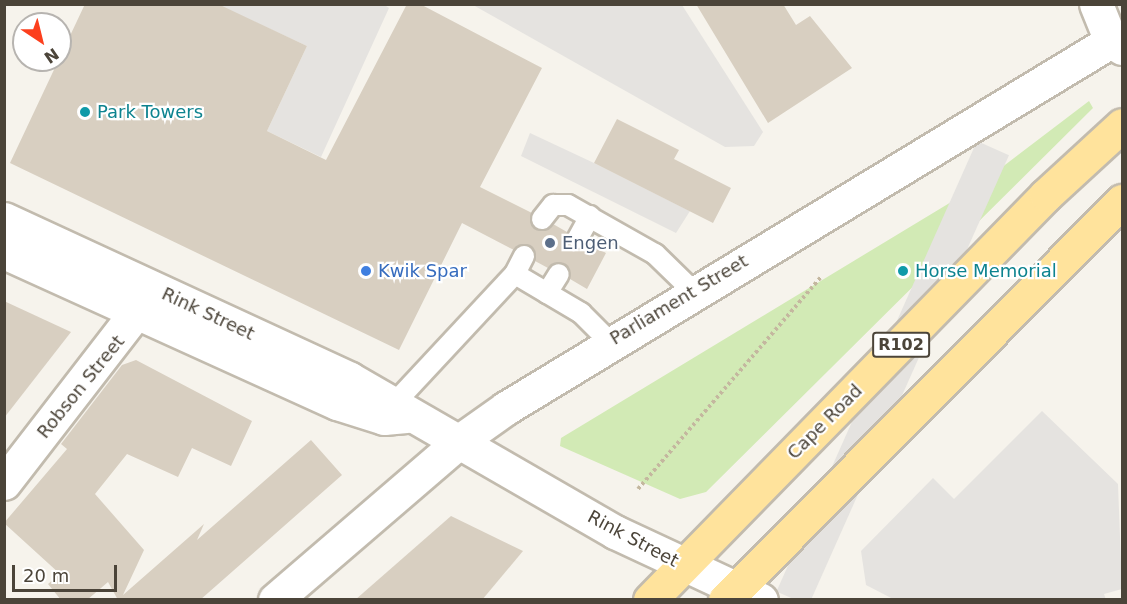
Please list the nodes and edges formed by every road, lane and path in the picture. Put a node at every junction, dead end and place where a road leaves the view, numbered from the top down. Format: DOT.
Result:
graph roads {
  1 [pos="1096,4"];
  2 [pos="1117,44"];
  3 [pos="1122,125"];
  4 [pos="1122,201"];
  5 [pos="590,216"];
  6 [pos="4,219"];
  7 [pos="542,219"];
  8 [pos="578,238"];
  9 [pos="4,252"];
  10 [pos="524,256"];
  11 [pos="515,274"];
  12 [pos="559,274"];
  13 [pos="820,277"];
  14 [pos="694,292"];
  15 [pos="547,293"];
  16 [pos="146,302"];
  17 [pos="610,342"];
  18 [pos="394,412"];
  19 [pos="461,440"];
  20 [pos="4,483"];
  21 [pos="638,489"];
  22 [pos="680,566"];
  23 [pos="740,596"];
  24 [pos="275,600"];
  25 [pos="650,600"];
  1 -- 2 [label="street"];
  2 -- 14 [label="street, Parliament Street"];
  3 -- 22 [label="main road, Cape Road / R102"];
  4 -- 23 [label="main road, R102"];
  5 -- 7 [label="lane"];
  5 -- 8 [label="lane"];
  5 -- 14 [label="lane"];
  6 -- 16 [label="street, Rink Street"];
  9 -- 16 [label="street, Rink Street"];
  10 -- 11 [label="lane"];
  11 -- 15 [label="lane"];
  11 -- 18 [label="lane"];
  12 -- 15 [label="lane"];
  13 -- 21 [label="path"];
  14 -- 17 [label="street, Parliament Street"];
  15 -- 17 [label="lane"];
  16 -- 18 [label="street, Rink Street"];
  16 -- 20 [label="street, Robson Street"];
  17 -- 19 [label="street, Parliament Street"];
  18 -- 19 [label="street, Rink Street"];
  19 -- 22 [label="street, Rink Street"];
  19 -- 24 [label="street, Parliament Street"];
  22 -- 23 [label="street, Rink Street"];
  22 -- 25 [label="main road, R102"];
}
